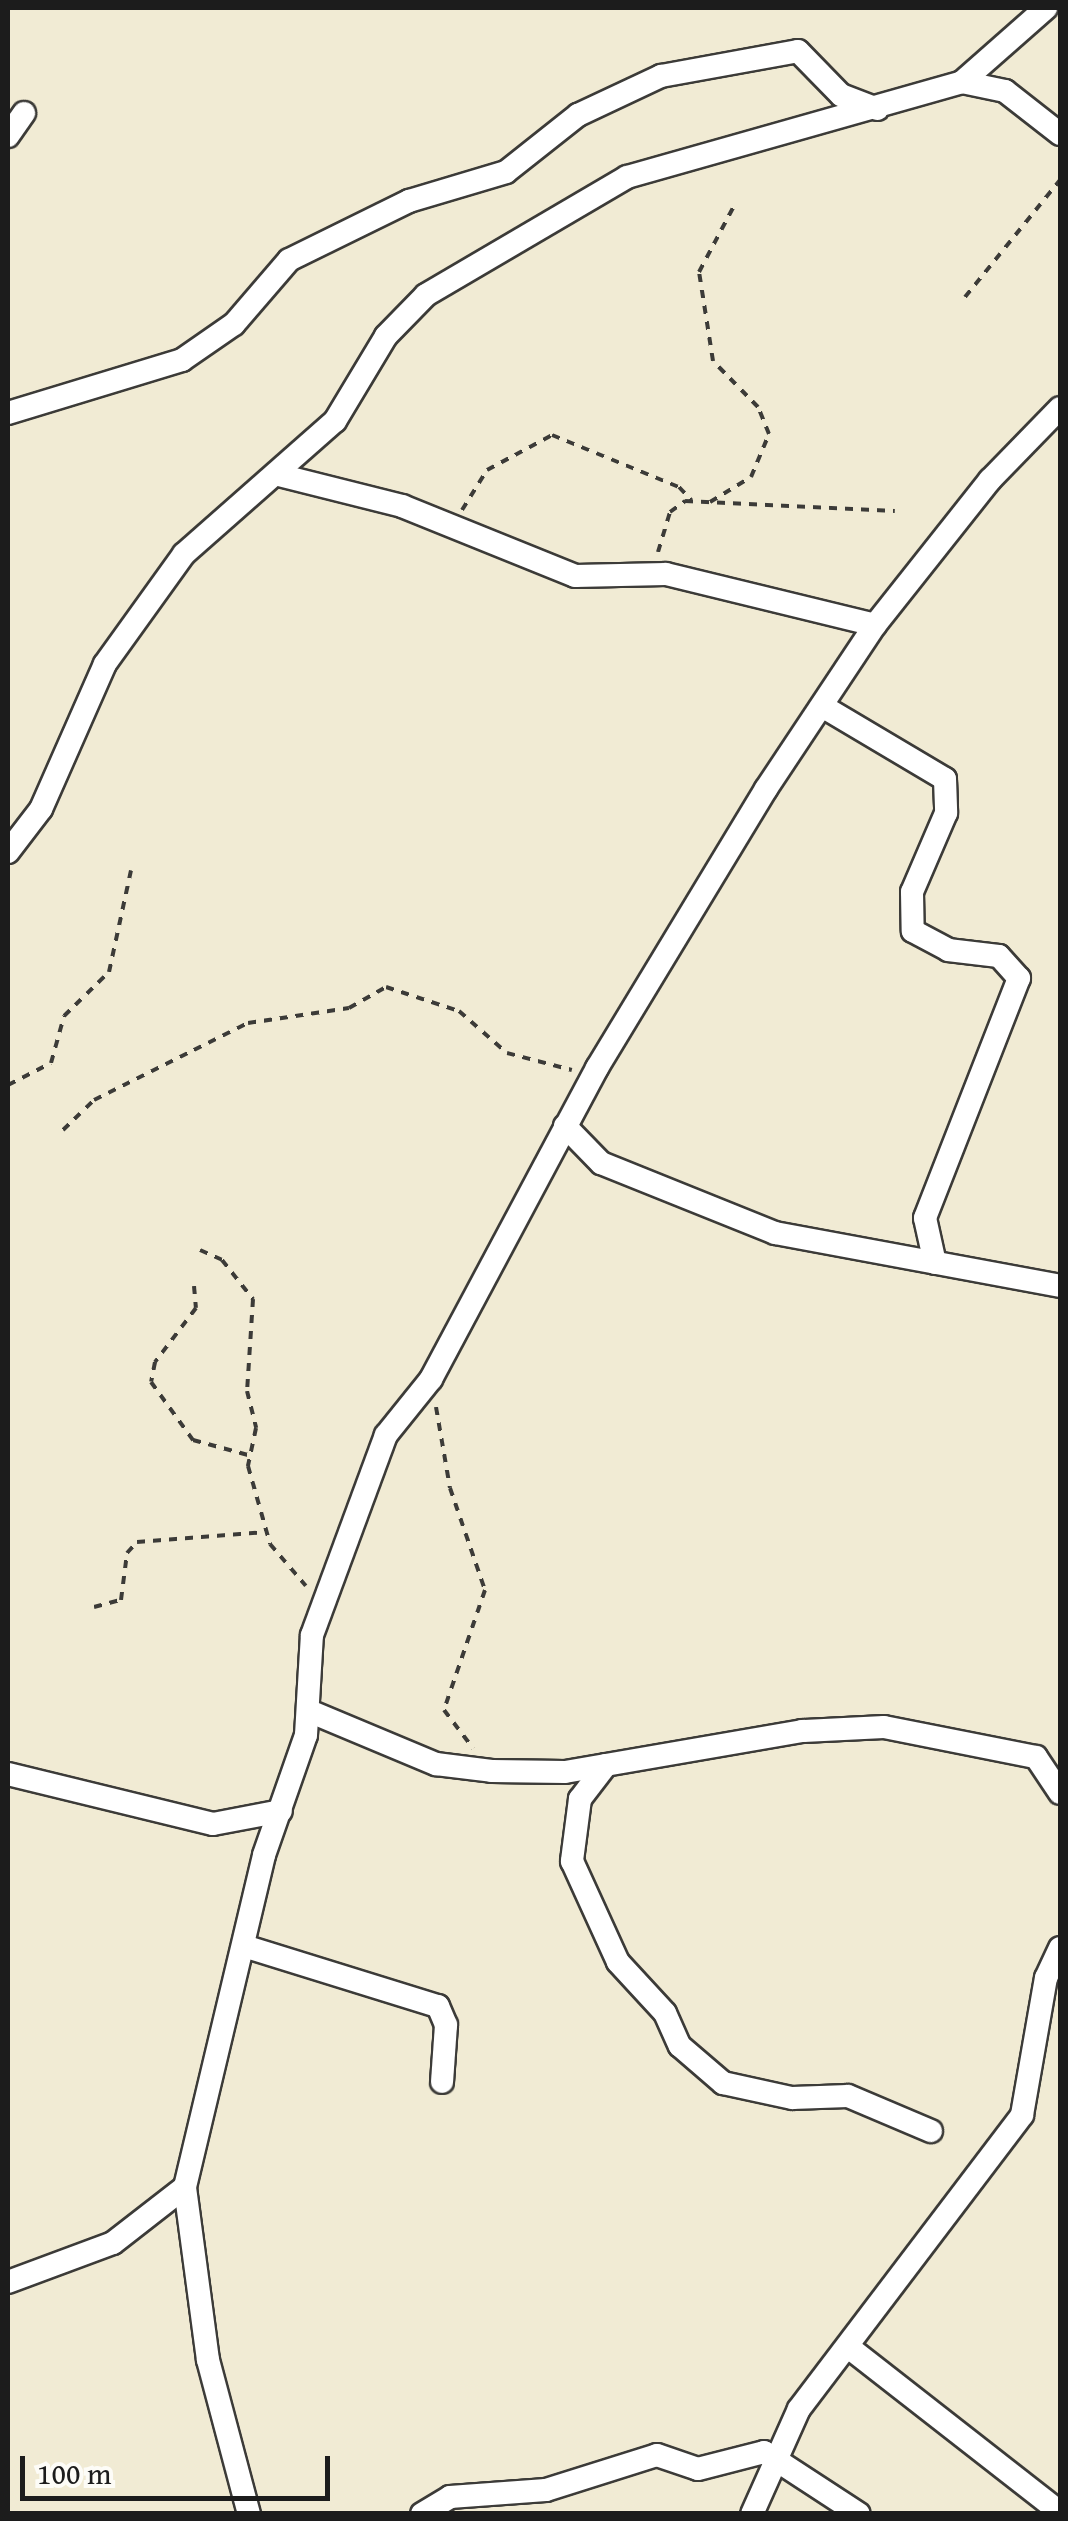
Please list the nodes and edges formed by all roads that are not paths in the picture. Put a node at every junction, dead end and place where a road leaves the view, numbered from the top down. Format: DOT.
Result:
graph roads {
  1 [pos="1046,8"];
  2 [pos="962,82"];
  3 [pos="877,109"];
  4 [pos="24,113"];
  5 [pos="1060,134"];
  6 [pos="8,136"];
  7 [pos="1060,408"];
  8 [pos="8,412"];
  9 [pos="279,474"];
  10 [pos="875,625"];
  11 [pos="822,706"];
  12 [pos="8,852"];
  13 [pos="564,1126"];
  14 [pos="935,1263"];
  15 [pos="1060,1286"];
  16 [pos="309,1711"];
  17 [pos="606,1765"];
  18 [pos="8,1774"];
  19 [pos="1060,1793"];
  20 [pos="281,1811"];
  21 [pos="247,1946"];
  22 [pos="1060,1948"];
  23 [pos="442,2082"];
  24 [pos="931,2130"];
  25 [pos="185,2187"];
  26 [pos="8,2282"];
  27 [pos="852,2349"];
  28 [pos="776,2455"];
  29 [pos="1060,2512"];
  30 [pos="249,2514"];
  31 [pos="422,2514"];
  32 [pos="752,2514"];
  33 [pos="859,2514"];
  1 -- 2 [label="street"];
  2 -- 3 [label="street"];
  2 -- 5 [label="street"];
  3 -- 8 [label="street"];
  3 -- 9 [label="street"];
  4 -- 6 [label="street"];
  7 -- 10 [label="street"];
  9 -- 10 [label="street"];
  9 -- 12 [label="street"];
  10 -- 11 [label="street"];
  11 -- 13 [label="street"];
  11 -- 14 [label="street"];
  13 -- 14 [label="street"];
  13 -- 16 [label="street"];
  14 -- 15 [label="street"];
  16 -- 17 [label="street"];
  16 -- 20 [label="street"];
  17 -- 19 [label="street"];
  17 -- 24 [label="street"];
  18 -- 20 [label="street"];
  20 -- 21 [label="street"];
  21 -- 23 [label="street"];
  21 -- 25 [label="street"];
  22 -- 27 [label="street"];
  25 -- 26 [label="street"];
  25 -- 30 [label="street"];
  27 -- 28 [label="street"];
  27 -- 29 [label="street"];
  28 -- 31 [label="street"];
  28 -- 32 [label="street"];
  28 -- 33 [label="street"];
}
